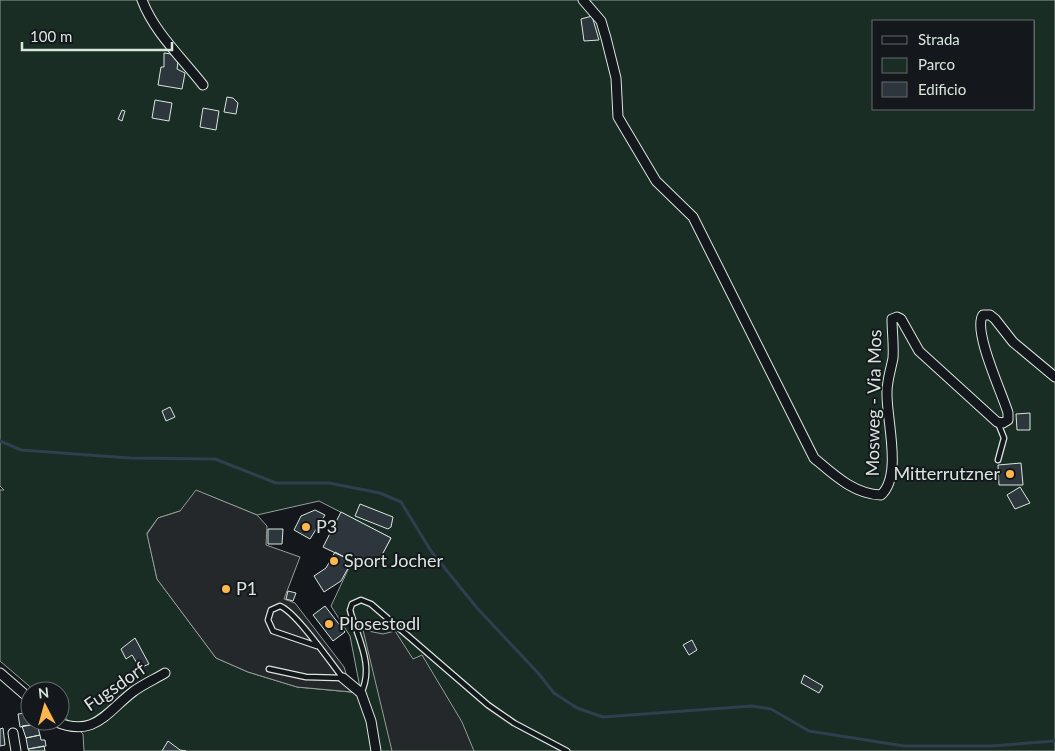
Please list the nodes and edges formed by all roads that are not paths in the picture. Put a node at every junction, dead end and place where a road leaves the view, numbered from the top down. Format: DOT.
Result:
graph roads {
  1 [pos="142,0"];
  2 [pos="583,0"];
  3 [pos="203,85"];
  4 [pos="1055,377"];
  5 [pos="997,422"];
  6 [pos="998,460"];
  7 [pos="317,646"];
  8 [pos="269,670"];
  9 [pos="0,673"];
  10 [pos="165,673"];
  11 [pos="343,678"];
  12 [pos="20,690"];
  13 [pos="361,693"];
  14 [pos="70,726"];
  15 [pos="13,734"];
  16 [pos="16,751"];
  17 [pos="376,751"];
  18 [pos="566,751"];
  1 -- 3 [label="street"];
  2 -- 5 [label="street, Mosweg - Via Mos"];
  4 -- 5 [label="street"];
  5 -- 6 [label="lane"];
  7 -- 7 [label="lane"];
  7 -- 11 [label="lane"];
  8 -- 11 [label="lane"];
  9 -- 12 [label="street"];
  10 -- 14 [label="street, Fugsdorf"];
  11 -- 13 [label="street"];
  13 -- 17 [label="street"];
  13 -- 18 [label="lane"];
  15 -- 16 [label="street"];
}
